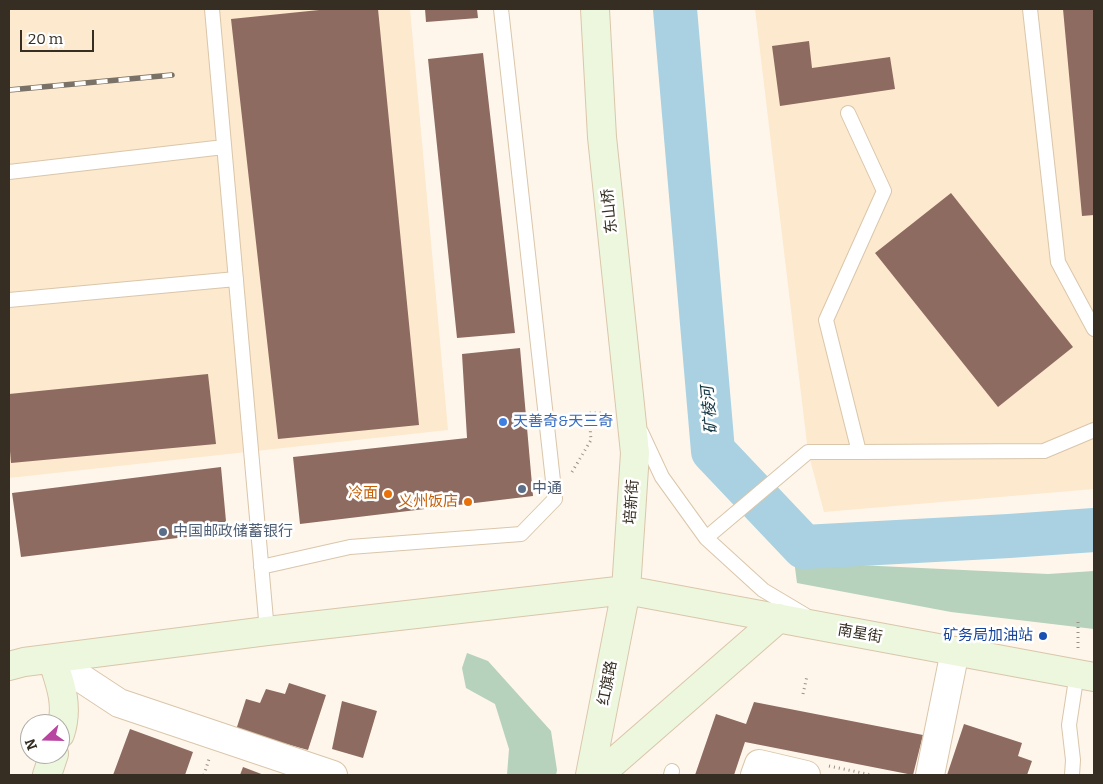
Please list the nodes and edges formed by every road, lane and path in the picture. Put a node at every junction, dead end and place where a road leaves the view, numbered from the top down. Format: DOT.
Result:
graph roads {
  1 [pos="212,9"];
  2 [pos="501,9"];
  3 [pos="595,9"];
  4 [pos="1030,9"];
  5 [pos="848,113"];
  6 [pos="224,147"];
  7 [pos="9,172"];
  8 [pos="236,278"];
  9 [pos="9,300"];
  10 [pos="1094,329"];
  11 [pos="604,413"];
  12 [pos="632,413"];
  13 [pos="1094,430"];
  14 [pos="591,440"];
  15 [pos="859,452"];
  16 [pos="706,538"];
  17 [pos="261,566"];
  18 [pos="626,590"];
  19 [pos="779,618"];
  20 [pos="827,628"];
  21 [pos="267,631"];
  22 [pos="955,651"];
  23 [pos="52,659"];
  24 [pos="9,666"];
  25 [pos="1086,675"];
  26 [pos="808,676"];
  27 [pos="803,694"];
  28 [pos="64,714"];
  29 [pos="333,775"];
  30 [pos="590,775"];
  31 [pos="599,775"];
  32 [pos="755,775"];
  33 [pos="806,775"];
  34 [pos="930,775"];
  35 [pos="1072,775"];
  1 -- 6 [label="lane"];
  2 -- 17 [label="lane"];
  3 -- 12 [label="street, 东山桥"];
  4 -- 10 [label="lane"];
  5 -- 15 [label="lane"];
  6 -- 7 [label="lane"];
  6 -- 8 [label="lane"];
  8 -- 9 [label="lane"];
  8 -- 17 [label="lane"];
  11 -- 14 [label="path"];
  12 -- 16 [label="lane"];
  12 -- 18 [label="street, 培新街"];
  13 -- 15 [label="lane"];
  15 -- 16 [label="lane"];
  16 -- 20 [label="lane"];
  17 -- 21 [label="lane"];
  18 -- 19 [label="street, 南星街"];
  18 -- 21 [label="street, 南星街"];
  18 -- 30 [label="street, 红旗路"];
  19 -- 20 [label="street, 南星街"];
  19 -- 31 [label="street"];
  20 -- 22 [label="street, 南星街"];
  21 -- 23 [label="street, 南星街"];
  22 -- 25 [label="street, 南星街"];
  22 -- 34 [label="street"];
  23 -- 24 [label="street"];
  23 -- 28 [label="street"];
  23 -- 29 [label="street"];
  25 -- 35 [label="lane"];
  26 -- 27 [label="path"];
  32 -- 33 [label="street"];
}
